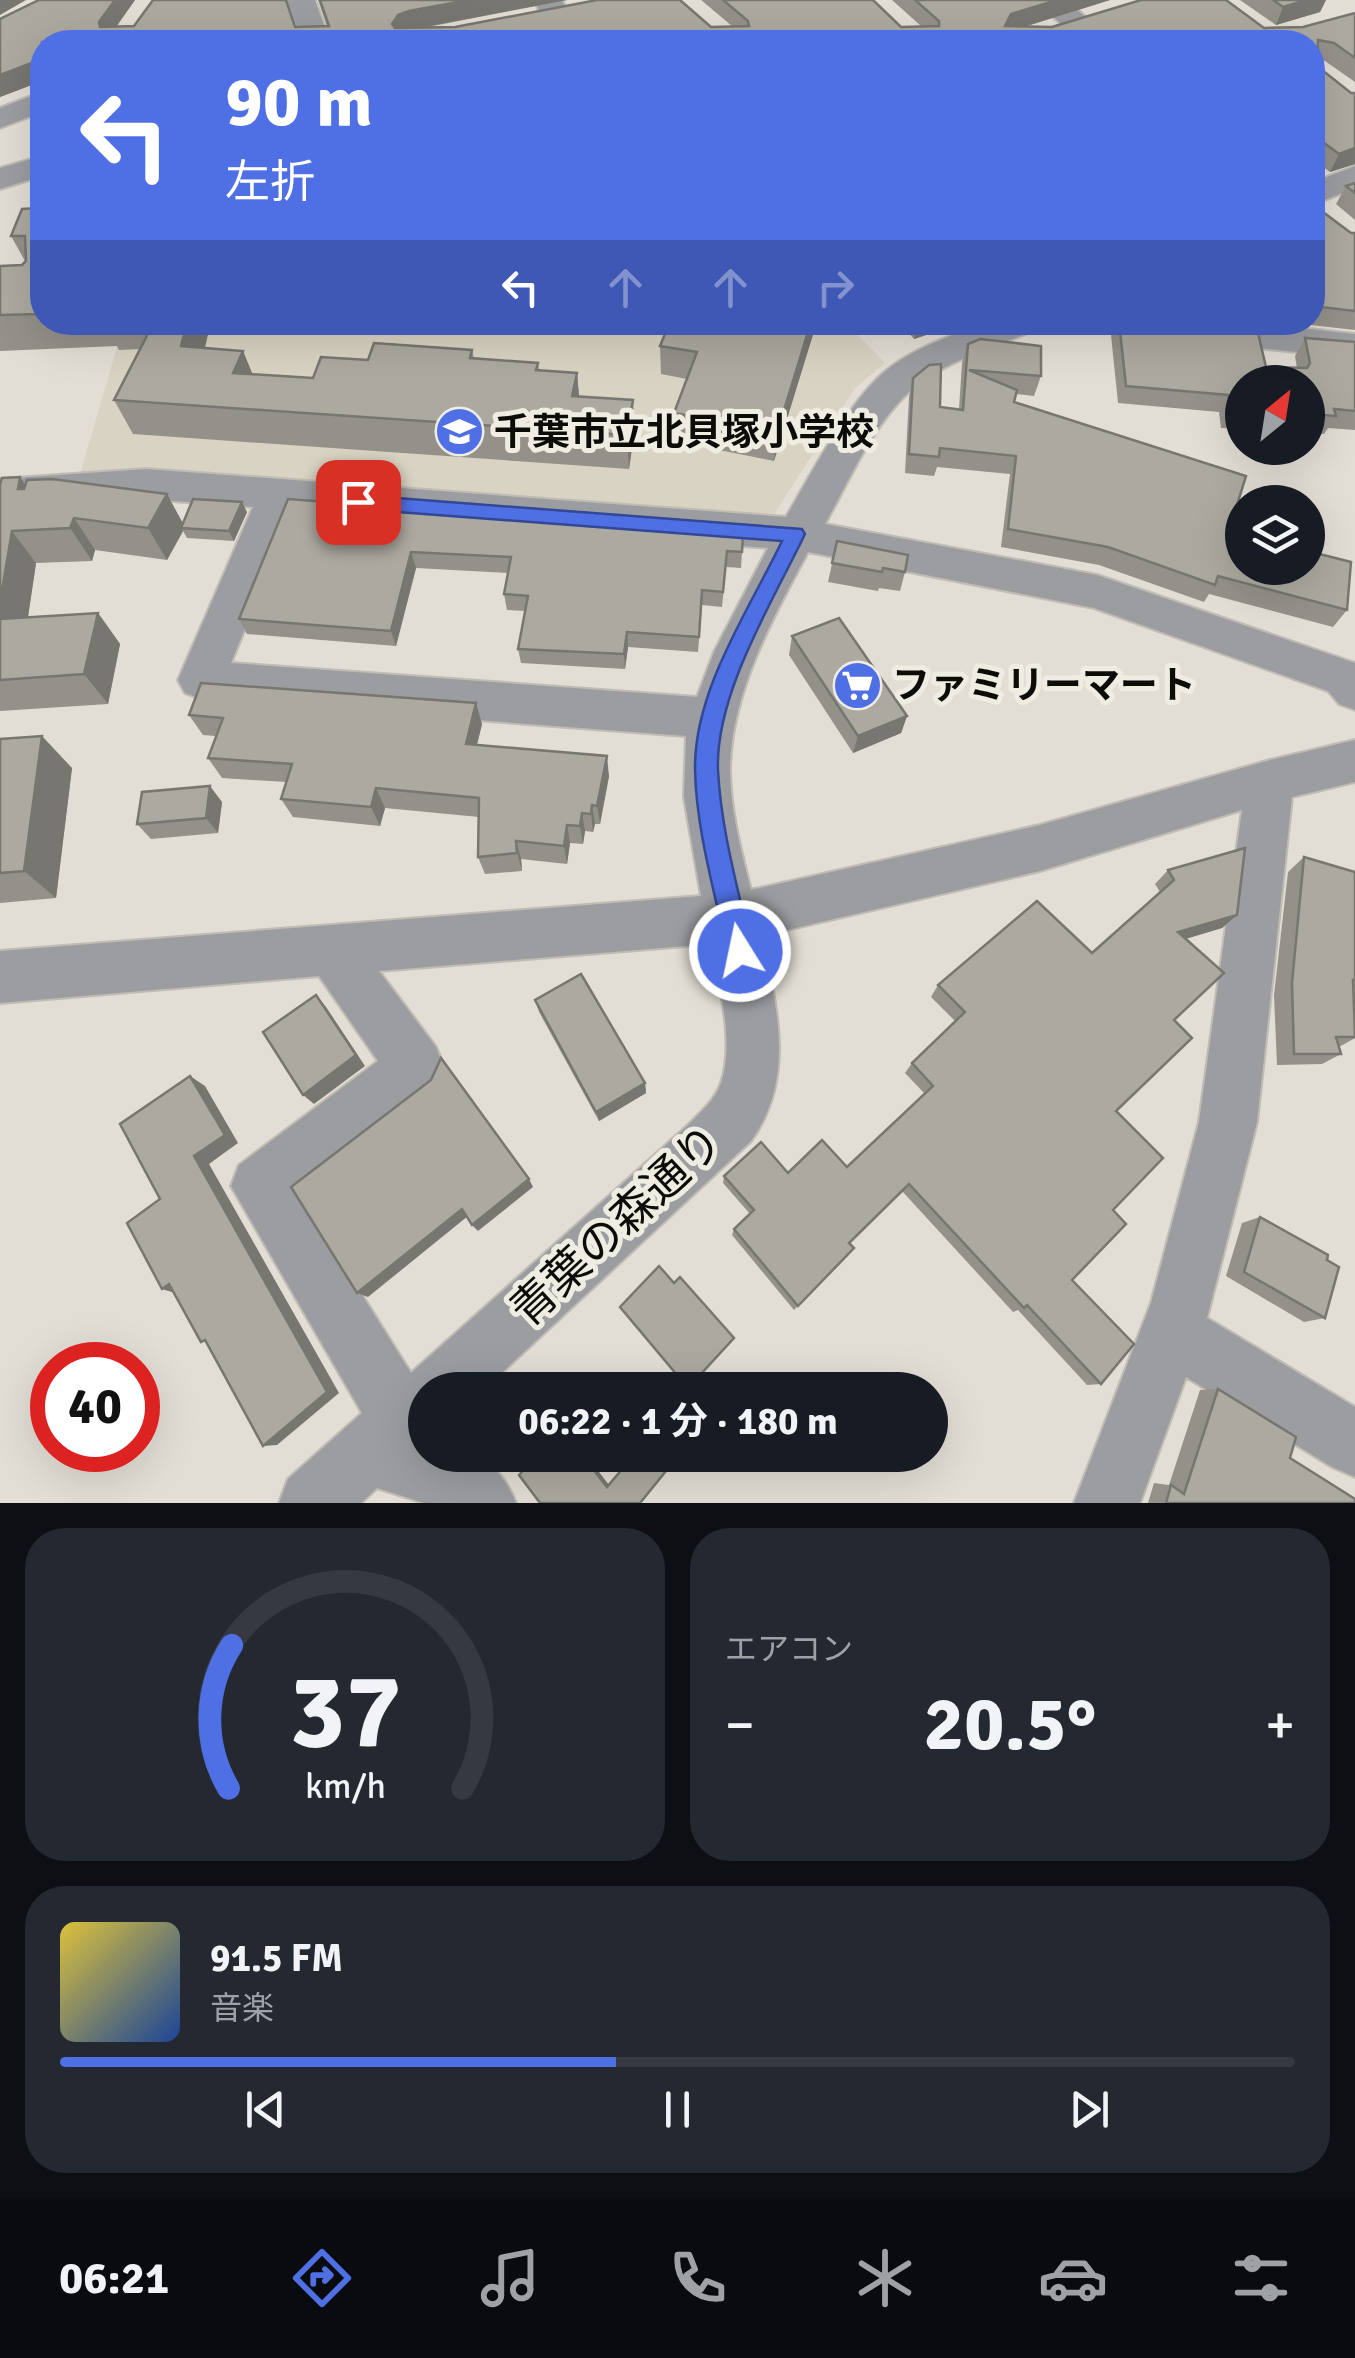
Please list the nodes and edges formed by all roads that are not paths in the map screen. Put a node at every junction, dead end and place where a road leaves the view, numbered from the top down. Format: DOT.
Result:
graph roads {
  1 [pos="301,0"];
  2 [pos="1046,0"];
  3 [pos="1114,12"];
  4 [pos="1077,24"];
  5 [pos="312,30"];
  6 [pos="1058,30"];
  7 [pos="1085,30"];
  8 [pos="30,106"];
  9 [pos="0,119"];
  10 [pos="30,170"];
  11 [pos="1355,176"];
  12 [pos="0,179"];
  13 [pos="1325,200"];
  14 [pos="993,335"];
  15 [pos="1183,335"];
  16 [pos="1355,346"];
  17 [pos="0,494"];
  18 [pos="278,496"];
  19 [pos="795,534"];
  20 [pos="1355,691"];
  21 [pos="713,718"];
  22 [pos="1355,761"];
  23 [pos="1270,781"];
  24 [pos="734,918"];
  25 [pos="332,950"];
  26 [pos="0,977"];
  27 [pos="1172,1332"];
  28 [pos="455,1372"];
  29 [pos="408,1415"];
  30 [pos="1355,1444"];
  31 [pos="446,1472"];
  32 [pos="312,1503"];
  33 [pos="484,1503"];
  34 [pos="1107,1503"];
  1 -- 5 [label="street"];
  2 -- 4 [label="street"];
  3 -- 4 [label="street"];
  4 -- 6 [label="street"];
  4 -- 7 [label="street"];
  8 -- 9 [label="street"];
  10 -- 12 [label="street"];
  11 -- 13 [label="street"];
  14 -- 19 [label="street, 青葉の森通り"];
  15 -- 16 [label="street"];
  17 -- 18 [label="street"];
  18 -- 19 [label="street"];
  18 -- 21 [label="street"];
  19 -- 20 [label="street"];
  19 -- 21 [label="street, 青葉の森通り"];
  21 -- 24 [label="street, 青葉の森通り"];
  22 -- 23 [label="street"];
  23 -- 24 [label="street"];
  23 -- 27 [label="street"];
  24 -- 25 [label="street"];
  24 -- 28 [label="street, 青葉の森通り"];
  25 -- 26 [label="street"];
  25 -- 29 [label="street"];
  27 -- 30 [label="street"];
  27 -- 34 [label="street"];
  29 -- 32 [label="street, 青葉の森通り"];
  31 -- 33 [label="street"];
}
